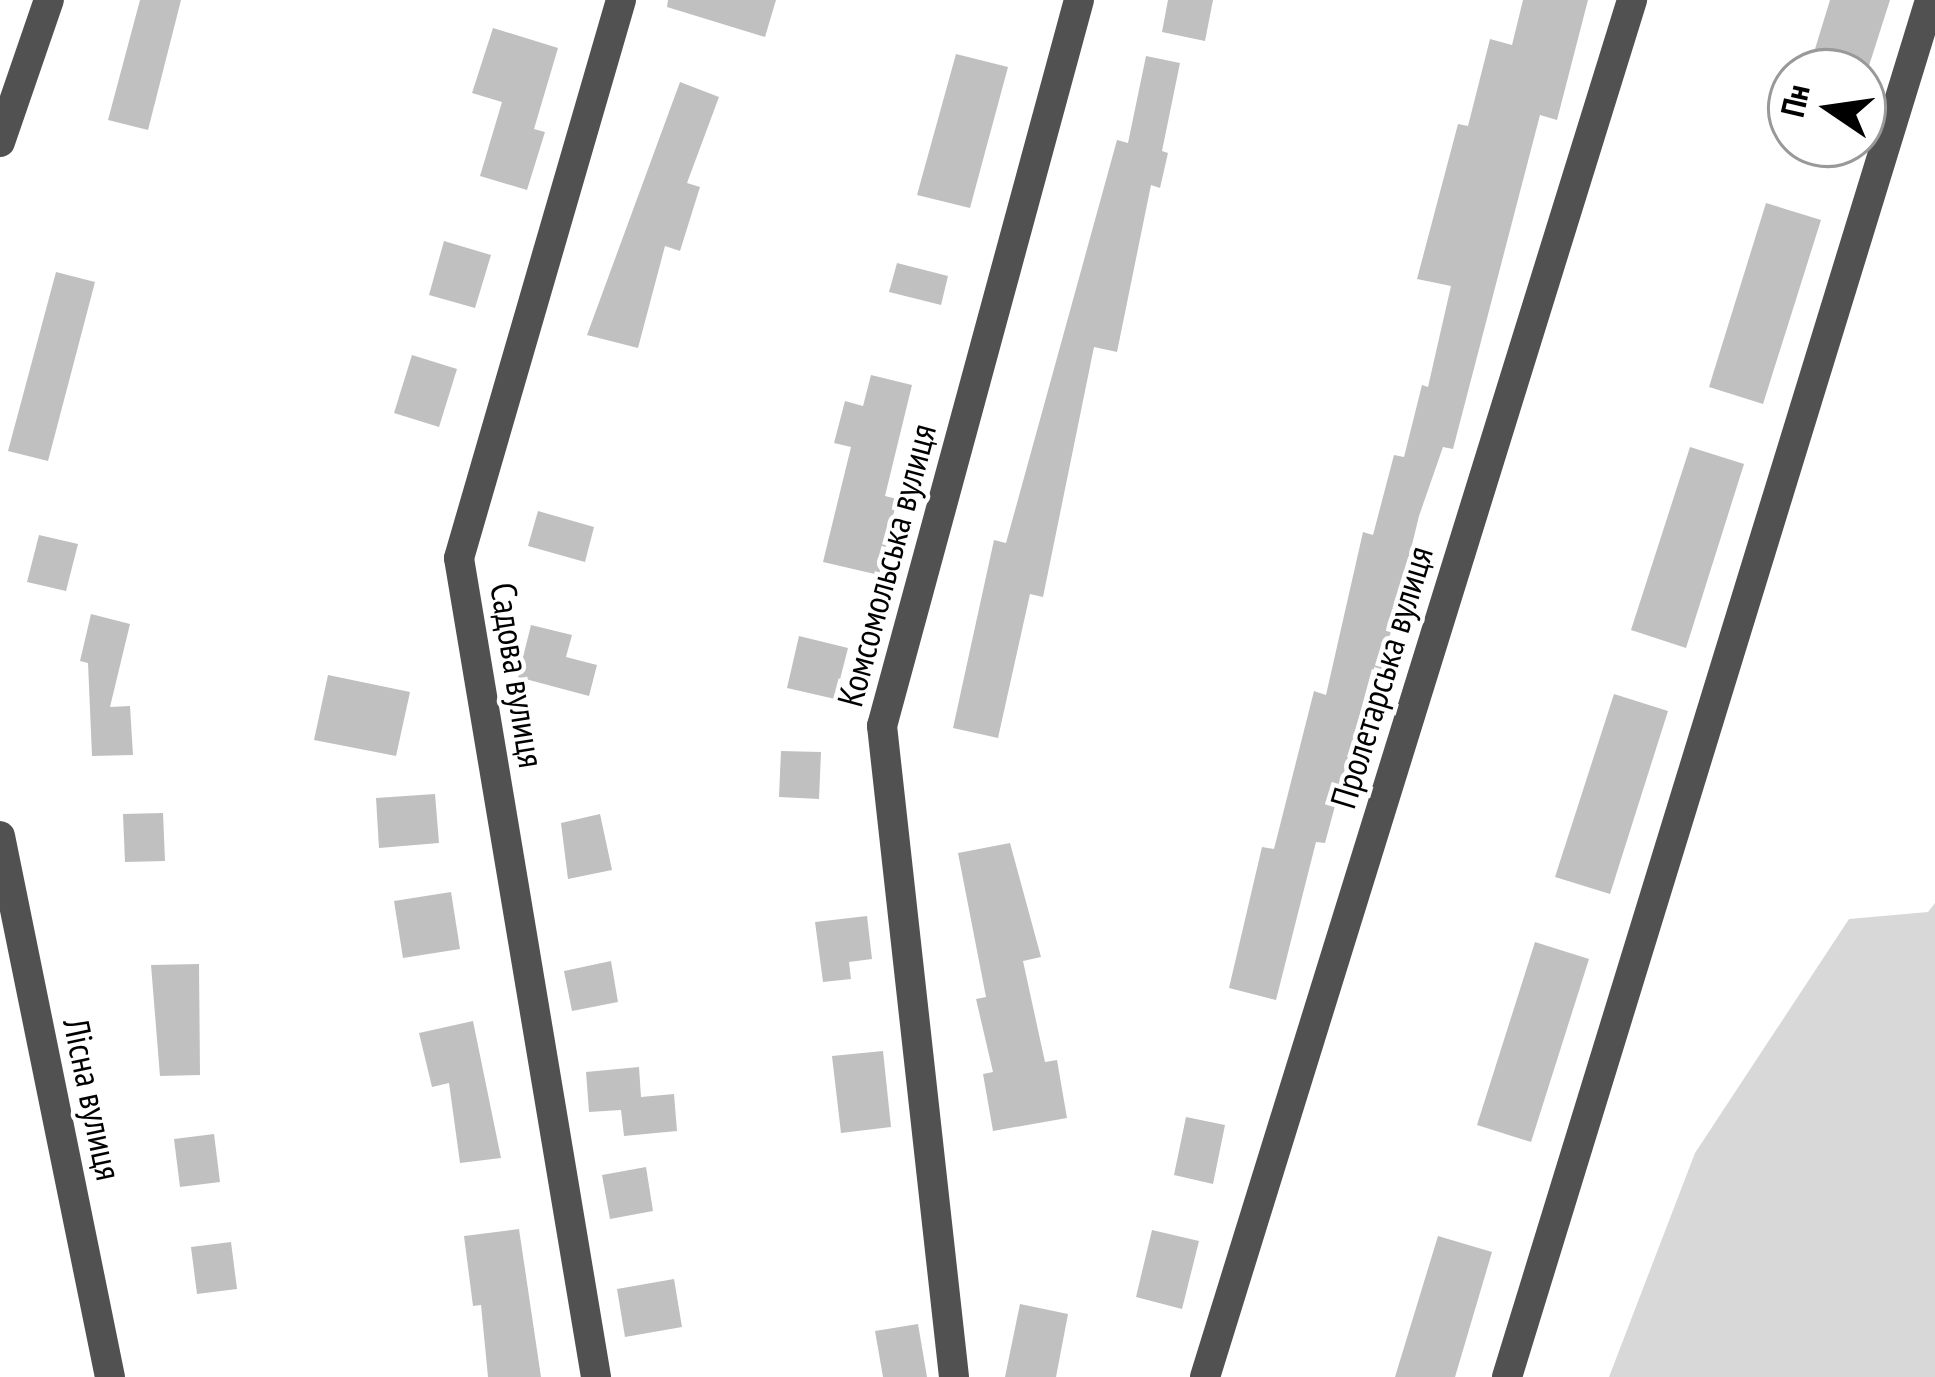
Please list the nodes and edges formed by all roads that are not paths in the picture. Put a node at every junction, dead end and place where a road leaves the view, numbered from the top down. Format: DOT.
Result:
graph roads {
  1 [pos="50,0"];
  2 [pos="621,0"];
  3 [pos="1079,0"];
  4 [pos="1632,0"];
  5 [pos="1930,0"];
  6 [pos="0,142"];
  7 [pos="0,836"];
  8 [pos="110,1377"];
  9 [pos="596,1377"];
  10 [pos="954,1377"];
  11 [pos="1205,1377"];
  12 [pos="1507,1377"];
  1 -- 6 [label="street"];
  2 -- 9 [label="street, Садова вулиця"];
  3 -- 10 [label="street, Комсомольська вулиця"];
  4 -- 11 [label="street, Пролетарська вулиця"];
  5 -- 12 [label="street"];
  7 -- 8 [label="street, Лісна вулиця"];
}
